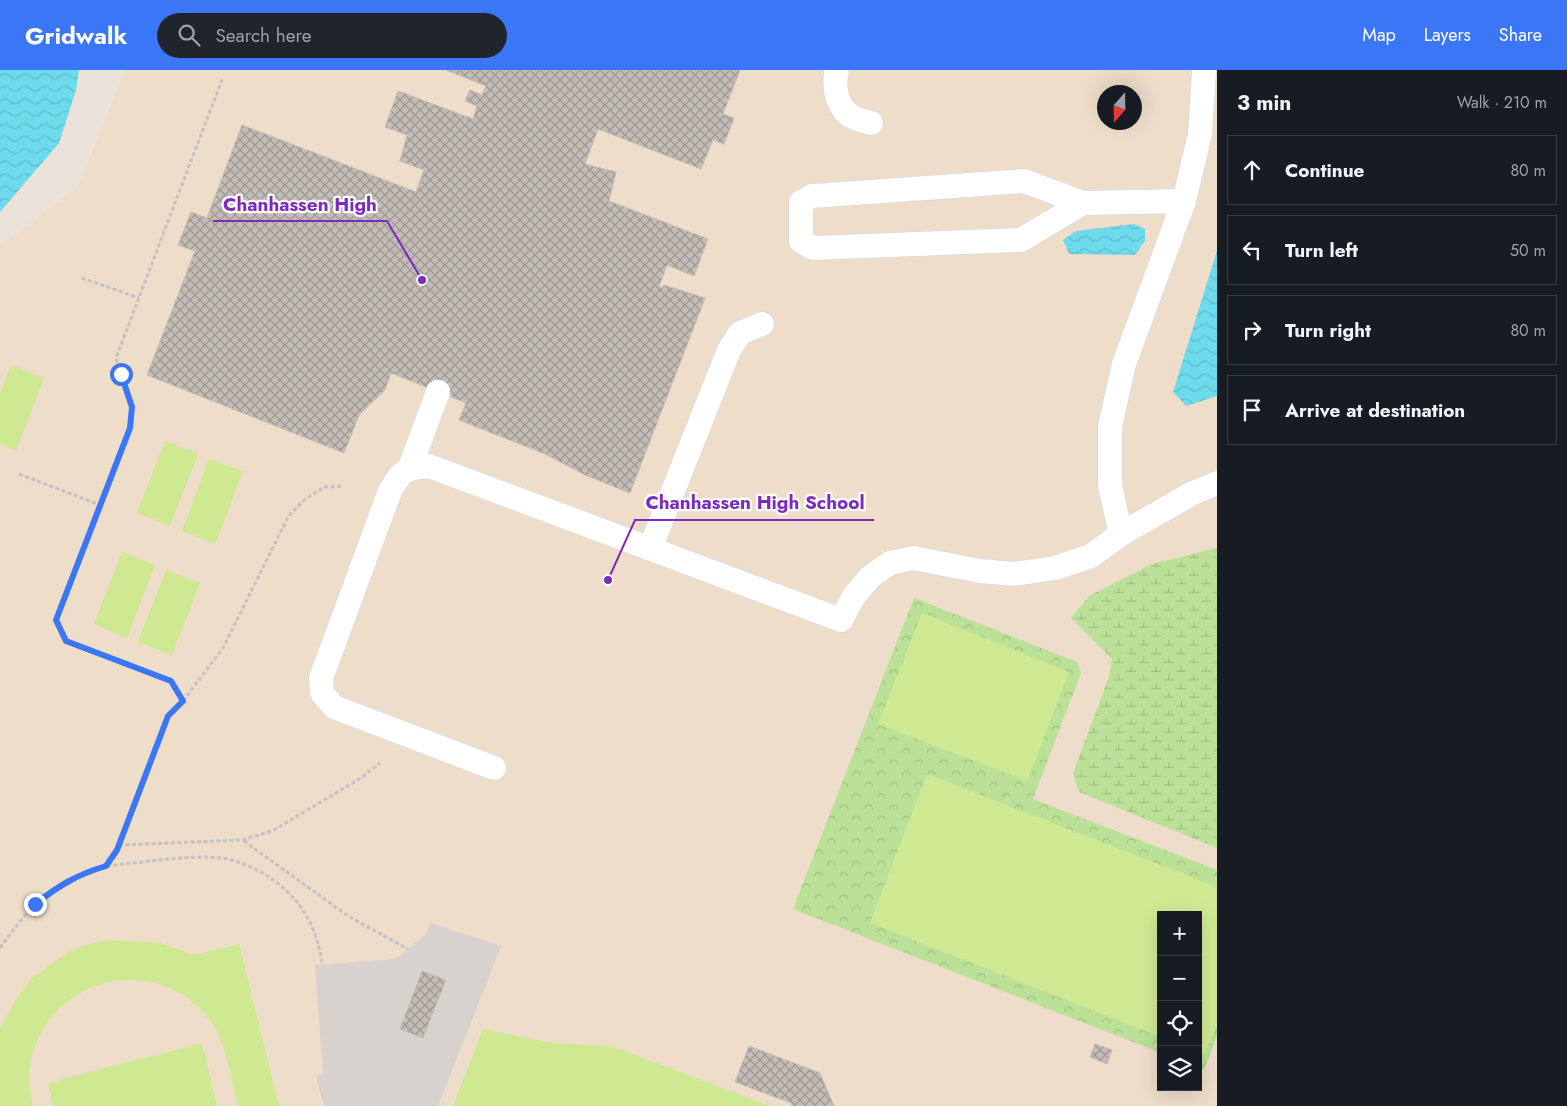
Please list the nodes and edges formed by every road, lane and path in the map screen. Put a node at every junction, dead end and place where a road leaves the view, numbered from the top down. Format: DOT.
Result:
graph roads {
  1 [pos="838,70"];
  2 [pos="1204,70"];
  3 [pos="223,77"];
  4 [pos="871,123"];
  5 [pos="1184,201"];
  6 [pos="1083,203"];
  7 [pos="82,278"];
  8 [pos="139,298"];
  9 [pos="762,324"];
  10 [pos="438,392"];
  11 [pos="410,467"];
  12 [pos="19,474"];
  13 [pos="1217,483"];
  14 [pos="342,486"];
  15 [pos="100,505"];
  16 [pos="1121,534"];
  17 [pos="650,549"];
  18 [pos="183,701"];
  19 [pos="380,762"];
  20 [pos="494,768"];
  21 [pos="244,840"];
  22 [pos="119,845"];
  23 [pos="106,866"];
  24 [pos="0,948"];
  25 [pos="408,948"];
  26 [pos="322,964"];
  1 -- 4 [label="lane"];
  2 -- 5 [label="lane"];
  3 -- 8 [label="path"];
  5 -- 6 [label="lane"];
  5 -- 16 [label="lane"];
  6 -- 6 [label="lane"];
  7 -- 8 [label="path"];
  8 -- 15 [label="path"];
  9 -- 17 [label="lane"];
  10 -- 11 [label="lane"];
  11 -- 17 [label="lane"];
  11 -- 20 [label="lane"];
  12 -- 15 [label="path"];
  13 -- 16 [label="lane"];
  14 -- 18 [label="path"];
  15 -- 18 [label="path"];
  16 -- 17 [label="lane"];
  18 -- 22 [label="path"];
  19 -- 21 [label="path"];
  21 -- 22 [label="path"];
  21 -- 25 [label="path"];
  22 -- 23 [label="path"];
  23 -- 24 [label="path"];
  23 -- 26 [label="path"];
}
